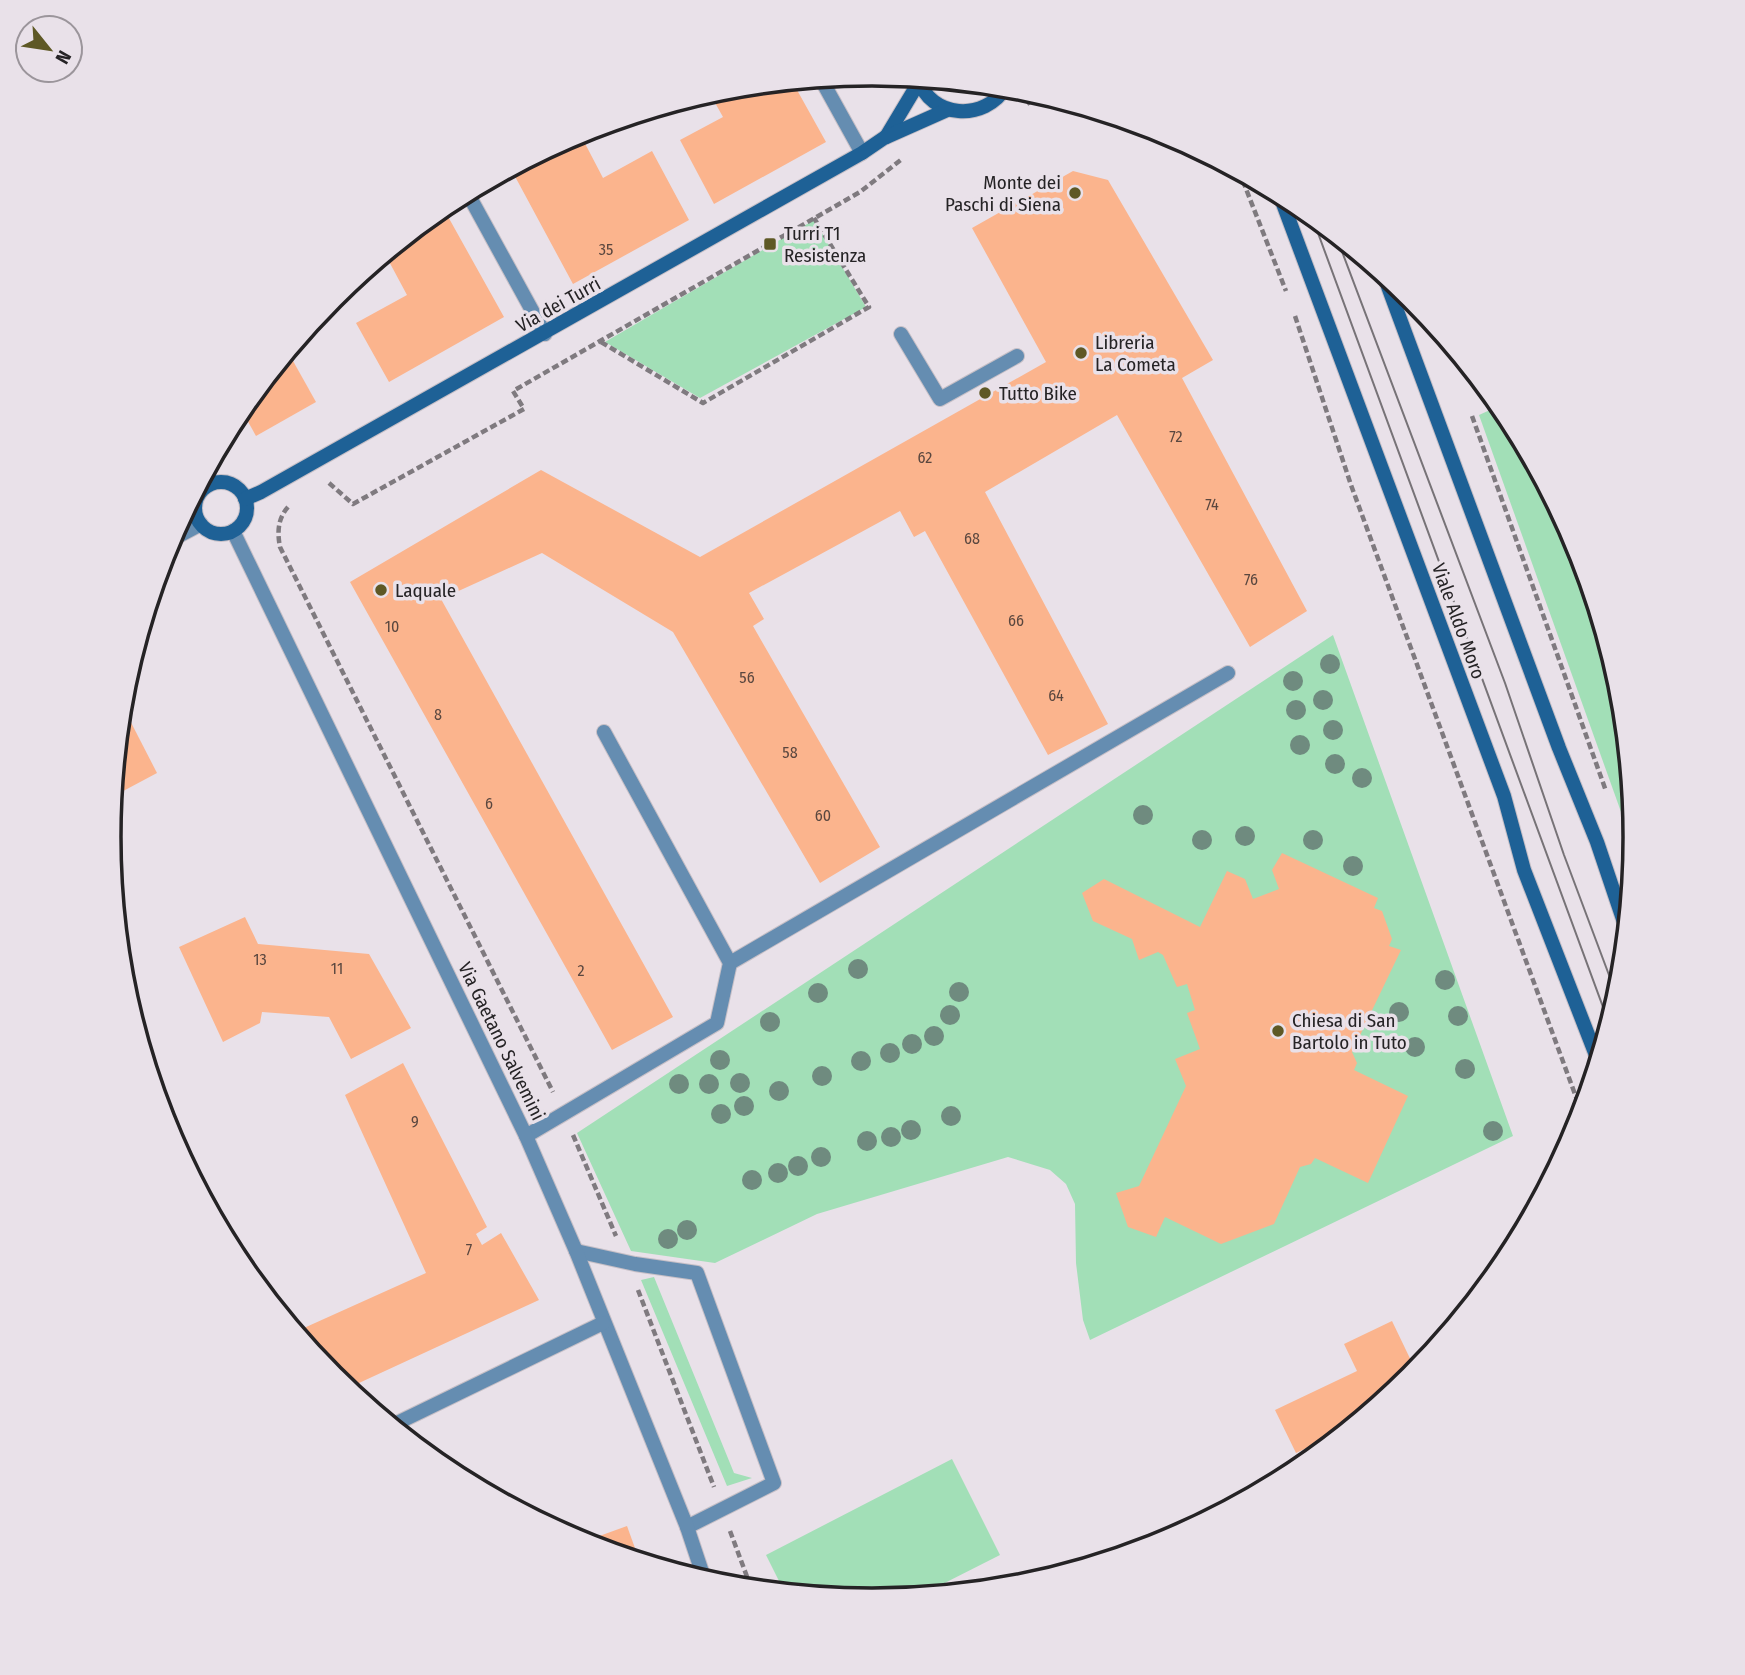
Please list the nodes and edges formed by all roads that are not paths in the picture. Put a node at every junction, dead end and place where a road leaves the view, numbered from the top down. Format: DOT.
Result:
graph roads {
  1 [pos="825,87"];
  2 [pos="914,87"];
  3 [pos="923,87"];
  4 [pos="1000,97"];
  5 [pos="947,110"];
  6 [pos="886,137"];
  7 [pos="862,153"];
  8 [pos="472,201"];
  9 [pos="1285,209"];
  10 [pos="1391,293"];
  11 [pos="545,334"];
  12 [pos="901,334"];
  13 [pos="1017,356"];
  14 [pos="211,481"];
  15 [pos="245,499"];
  16 [pos="195,512"];
  17 [pos="201,524"];
  18 [pos="233,531"];
  19 [pos="186,532"];
  20 [pos="1228,673"];
  21 [pos="604,732"];
  22 [pos="1620,912"];
  23 [pos="730,963"];
  24 [pos="1594,1049"];
  25 [pos="526,1136"];
  26 [pos="576,1251"];
  27 [pos="603,1323"];
  28 [pos="400,1422"];
  29 [pos="687,1527"];
  30 [pos="701,1569"];
  1 -- 7 [label="street"];
  2 -- 6 [label="street, Via dei Turri"];
  3 -- 5 [label="street, Via dei Turri"];
  4 -- 5 [label="street, Via dei Turri"];
  5 -- 6 [label="street, Via dei Turri"];
  6 -- 7 [label="street, Via dei Turri"];
  7 -- 11 [label="street, Via dei Turri"];
  8 -- 11 [label="street"];
  9 -- 24 [label="street, Viale Aldo Moro"];
  10 -- 22 [label="street"];
  11 -- 15 [label="street, Via dei Turri"];
  12 -- 13 [label="street"];
  14 -- 15 [label="street"];
  15 -- 18 [label="street"];
  16 -- 17 [label="street"];
  17 -- 18 [label="street"];
  17 -- 19 [label="street"];
  18 -- 25 [label="street, Via Gaetano Salvemini"];
  20 -- 23 [label="street"];
  21 -- 23 [label="street"];
  23 -- 25 [label="street"];
  25 -- 26 [label="street, Via Gaetano Salvemini"];
  26 -- 27 [label="street, Via Gaetano Salvemini"];
  26 -- 29 [label="street"];
  27 -- 28 [label="street"];
  27 -- 29 [label="street, Via Gaetano Salvemini"];
  29 -- 30 [label="street, Via Gaetano Salvemini"];
}
